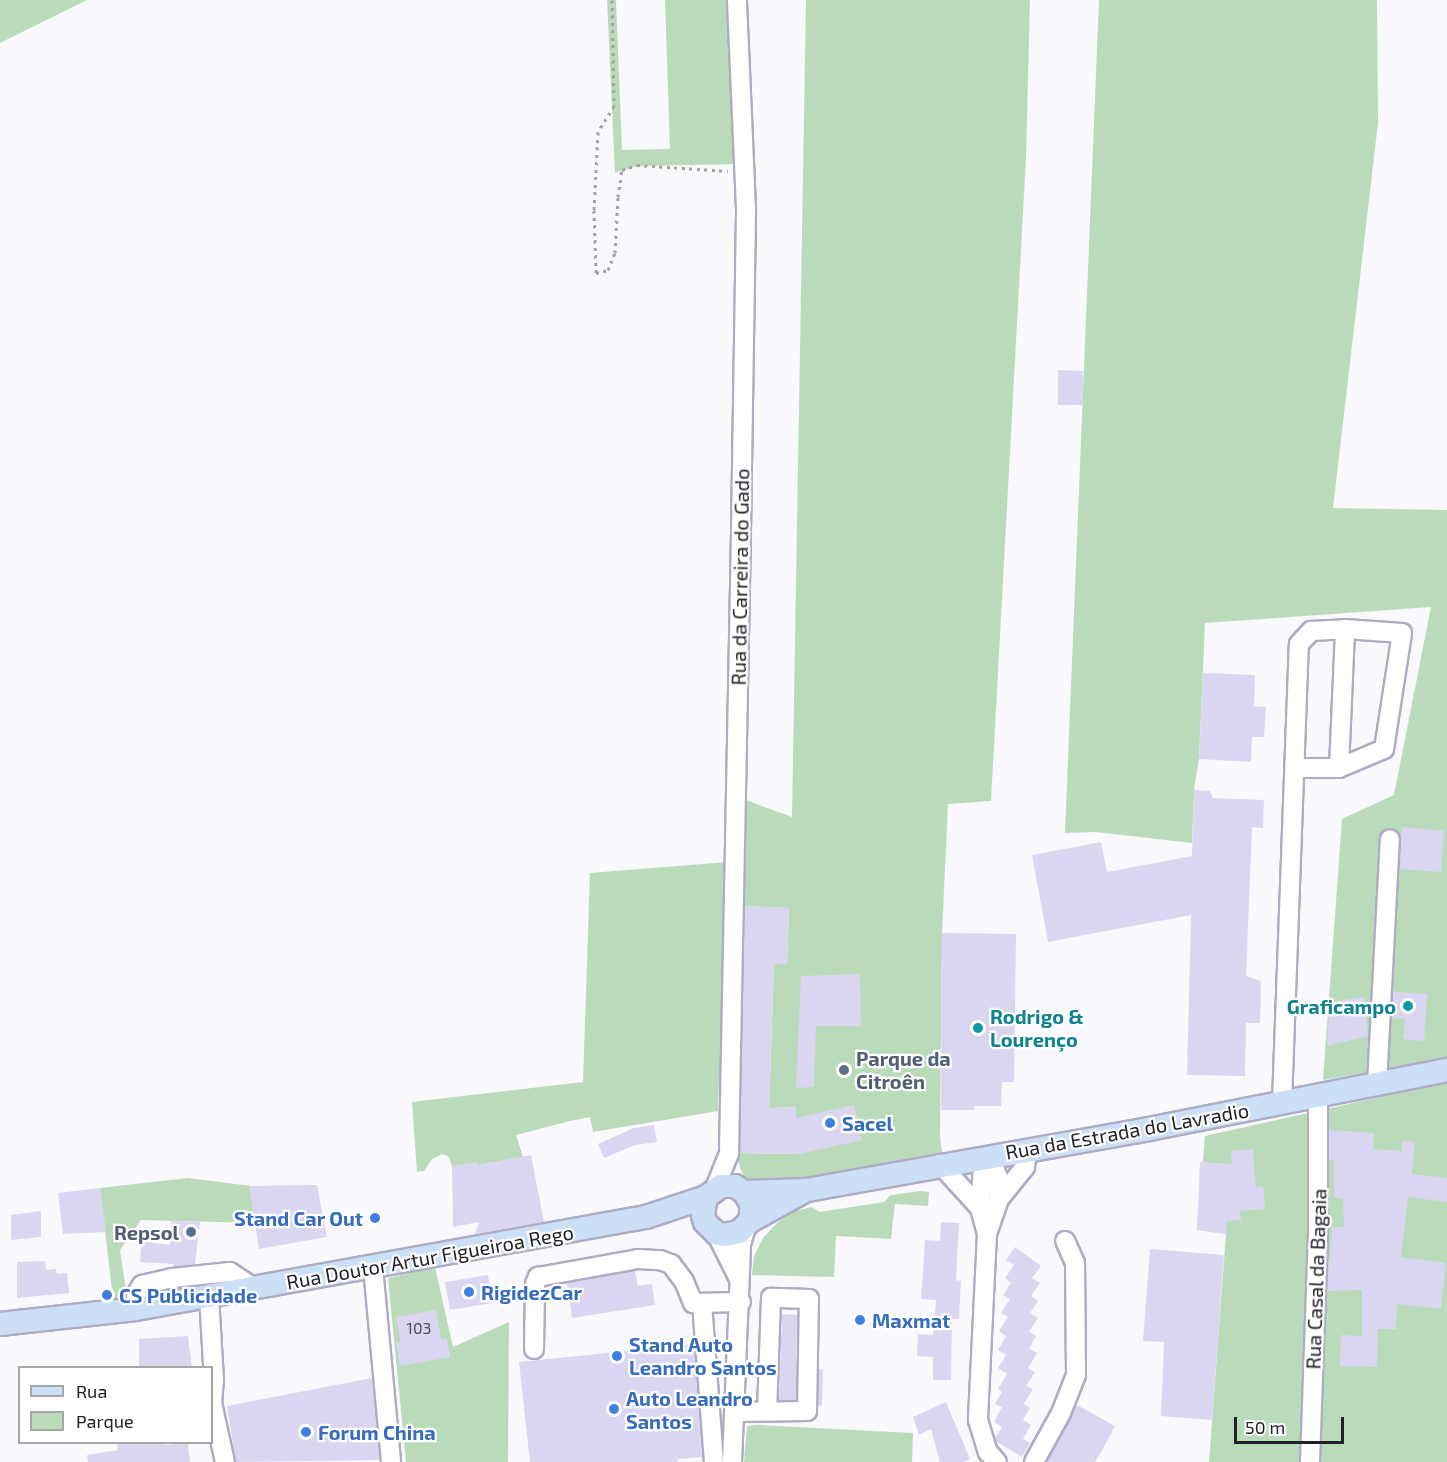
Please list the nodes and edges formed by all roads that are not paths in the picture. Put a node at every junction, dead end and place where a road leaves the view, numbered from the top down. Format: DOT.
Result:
graph roads {
  1 [pos="737,0"];
  2 [pos="1345,629"];
  3 [pos="1295,768"];
  4 [pos="1339,768"];
  5 [pos="1390,839"];
  6 [pos="1447,1070"];
  7 [pos="1377,1084"];
  8 [pos="1318,1096"];
  9 [pos="1282,1103"];
  10 [pos="1027,1150"];
  11 [pos="729,1153"];
  12 [pos="989,1156"];
  13 [pos="940,1164"];
  14 [pos="743,1190"];
  15 [pos="807,1190"];
  16 [pos="710,1192"];
  17 [pos="999,1199"];
  18 [pos="980,1208"];
  19 [pos="646,1217"];
  20 [pos="748,1224"];
  21 [pos="711,1227"];
  22 [pos="987,1234"];
  23 [pos="1065,1241"];
  24 [pos="373,1267"];
  25 [pos="740,1281"];
  26 [pos="254,1288"];
  27 [pos="208,1296"];
  28 [pos="741,1302"];
  29 [pos="702,1303"];
  30 [pos="136,1309"];
  31 [pos="0,1324"];
  32 [pos="534,1349"];
  33 [pos="213,1366"];
  34 [pos="213,1366"];
  35 [pos="213,1392"];
  36 [pos="213,1408"];
  37 [pos="767,1411"];
  38 [pos="735,1412"];
  39 [pos="225,1462"];
  40 [pos="391,1462"];
  41 [pos="714,1462"];
  42 [pos="732,1462"];
  43 [pos="997,1462"];
  44 [pos="1034,1462"];
  45 [pos="1310,1462"];
  1 -- 11 [label="street, Rua da Carreira do Gado"];
  2 -- 3 [label="street"];
  2 -- 4 [label="street"];
  2 -- 4 [label="street"];
  3 -- 4 [label="street"];
  3 -- 9 [label="street"];
  5 -- 7 [label="street"];
  6 -- 7 [label="main road, Rua da Estrada do Lavradio"];
  7 -- 8 [label="main road, Rua da Estrada do Lavradio"];
  8 -- 9 [label="main road, Rua da Estrada do Lavradio"];
  8 -- 45 [label="street, Rua Casal da Bagaia"];
  9 -- 10 [label="main road, Rua da Estrada do Lavradio"];
  10 -- 12 [label="main road, Rua da Estrada do Lavradio"];
  10 -- 17 [label="street"];
  11 -- 14 [label="street"];
  11 -- 16 [label="street"];
  12 -- 13 [label="main road, Rua da Estrada do Lavradio"];
  12 -- 17 [label="street"];
  12 -- 18 [label="street"];
  13 -- 15 [label="main road, Rua da Estrada do Lavradio"];
  13 -- 18 [label="street"];
  14 -- 15 [label="main road, Rua da Estrada do Lavradio"];
  14 -- 16 [label="main road, Rua Doutor Artur Figueiroa Rego"];
  14 -- 20 [label="main road"];
  15 -- 20 [label="main road, Rua da Estrada do Lavradio"];
  16 -- 19 [label="main road, Rua Doutor Artur Figueiroa Rego"];
  16 -- 21 [label="main road"];
  17 -- 22 [label="street"];
  18 -- 22 [label="street"];
  19 -- 21 [label="main road, Rua Doutor Artur Figueiroa Rego"];
  19 -- 24 [label="main road, Rua Doutor Artur Figueiroa Rego"];
  20 -- 21 [label="main road, Rua Doutor Artur Figueiroa Rego"];
  20 -- 25 [label="street"];
  21 -- 25 [label="street"];
  22 -- 43 [label="street"];
  23 -- 44 [label="street"];
  24 -- 26 [label="main road, Rua Doutor Artur Figueiroa Rego"];
  24 -- 40 [label="street"];
  25 -- 28 [label="street"];
  26 -- 27 [label="main road, Rua Doutor Artur Figueiroa Rego"];
  26 -- 30 [label="street"];
  27 -- 30 [label="main road, Rua Doutor Artur Figueiroa Rego"];
  27 -- 34 [label="street"];
  28 -- 29 [label="street"];
  28 -- 38 [label="street"];
  29 -- 32 [label="street"];
  29 -- 41 [label="street"];
  30 -- 31 [label="main road, Rua Doutor Artur Figueiroa Rego"];
  33 -- 35 [label="street"];
  36 -- 39 [label="street"];
  37 -- 37 [label="street"];
  37 -- 38 [label="street"];
  38 -- 42 [label="street"];
}
